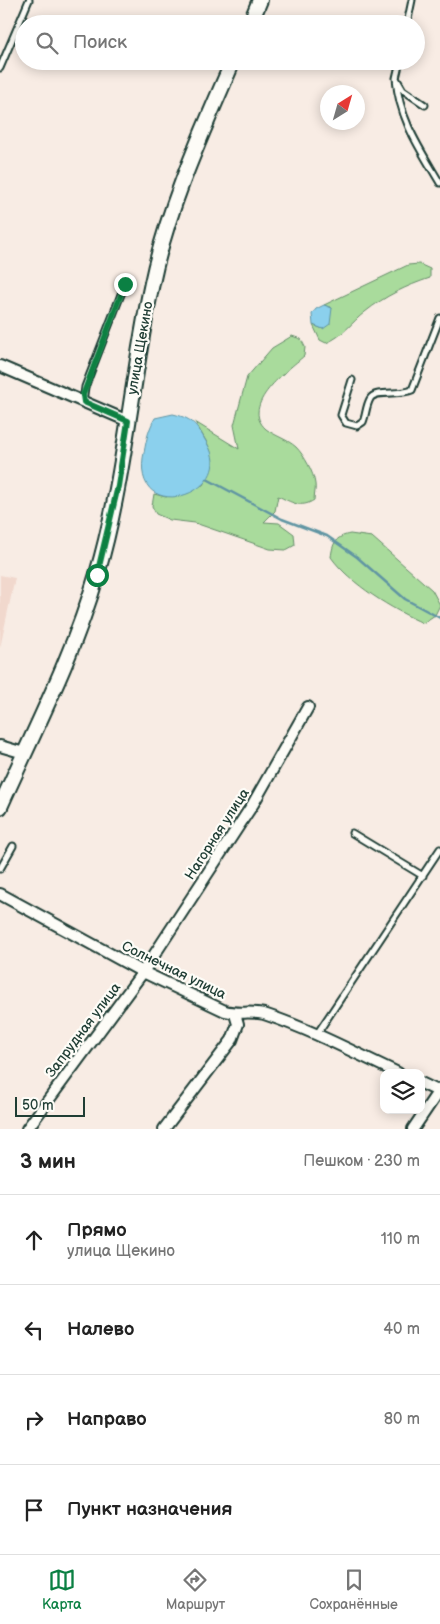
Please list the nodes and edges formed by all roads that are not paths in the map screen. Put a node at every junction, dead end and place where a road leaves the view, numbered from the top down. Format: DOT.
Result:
graph roads {
  1 [pos="29,0"];
  2 [pos="260,0"];
  3 [pos="412,0"];
  4 [pos="23,15"];
  5 [pos="254,15"];
  6 [pos="410,15"];
  7 [pos="15,33"];
  8 [pos="0,68"];
  9 [pos="229,70"];
  10 [pos="398,70"];
  11 [pos="396,78"];
  12 [pos="426,105"];
  13 [pos="440,183"];
  14 [pos="125,284"];
  15 [pos="440,318"];
  16 [pos="0,366"];
  17 [pos="352,380"];
  18 [pos="84,402"];
  19 [pos="128,421"];
  20 [pos="308,707"];
  21 [pos="0,746"];
  22 [pos="24,753"];
  23 [pos="0,807"];
  24 [pos="352,833"];
  25 [pos="13,846"];
  26 [pos="440,849"];
  27 [pos="0,869"];
  28 [pos="423,876"];
  29 [pos="0,894"];
  30 [pos="143,972"];
  31 [pos="235,1014"];
  32 [pos="316,1036"];
  33 [pos="389,1069"];
  34 [pos="425,1085"];
  35 [pos="439,1091"];
  36 [pos="28,1129"];
  37 [pos="164,1129"];
  38 [pos="413,1129"];
  1 -- 4 [label="lane"];
  2 -- 5 [label="main road"];
  3 -- 6 [label="lane"];
  7 -- 8 [label="lane"];
  9 -- 19 [label="main road, улица Щекино"];
  10 -- 11 [label="lane"];
  11 -- 12 [label="lane"];
  11 -- 13 [label="lane"];
  14 -- 18 [label="lane"];
  15 -- 17 [label="lane"];
  16 -- 18 [label="street"];
  18 -- 19 [label="street"];
  19 -- 22 [label="main road, улица Щекино"];
  20 -- 30 [label="street, Нагорная улица"];
  21 -- 22 [label="street"];
  22 -- 23 [label="main road, улица Щекино"];
  24 -- 28 [label="lane"];
  25 -- 27 [label="lane"];
  26 -- 28 [label="lane"];
  28 -- 32 [label="lane"];
  29 -- 30 [label="street, Солнечная улица"];
  30 -- 31 [label="street, Солнечная улица"];
  30 -- 36 [label="street, Запрудная улица"];
  31 -- 32 [label="street, Солнечная улица"];
  31 -- 37 [label="street"];
  32 -- 33 [label="street, Солнечная улица"];
  34 -- 35 [label="street"];
  35 -- 38 [label="street"];
}
